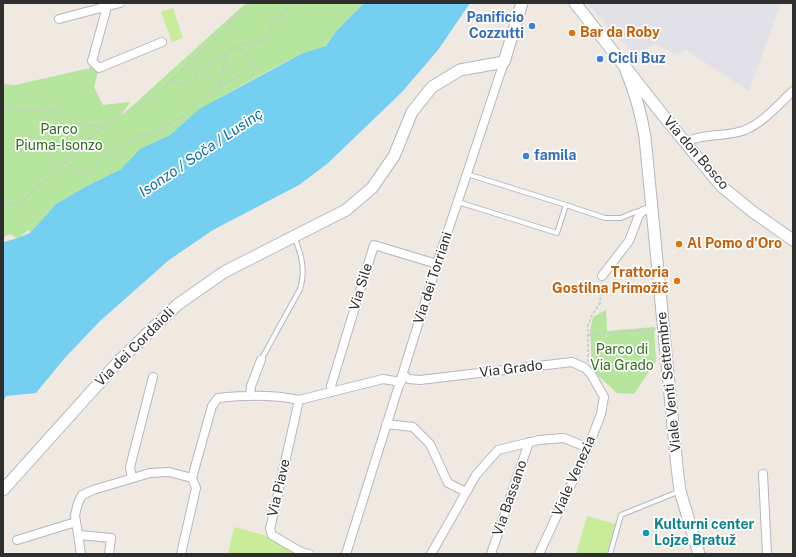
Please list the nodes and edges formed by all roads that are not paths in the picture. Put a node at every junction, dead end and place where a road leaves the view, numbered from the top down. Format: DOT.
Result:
graph roads {
  1 [pos="120,3"];
  2 [pos="522,3"];
  3 [pos="575,3"];
  4 [pos="106,7"];
  5 [pos="59,19"];
  6 [pos="162,42"];
  7 [pos="504,62"];
  8 [pos="639,91"];
  9 [pos="793,91"];
  10 [pos="662,114"];
  11 [pos="642,121"];
  12 [pos="685,143"];
  13 [pos="467,174"];
  14 [pos="458,202"];
  15 [pos="566,205"];
  16 [pos="647,210"];
  17 [pos="294,237"];
  18 [pos="793,240"];
  19 [pos="437,264"];
  20 [pos="602,276"];
  21 [pos="261,360"];
  22 [pos="153,377"];
  23 [pos="402,379"];
  24 [pos="332,392"];
  25 [pos="250,395"];
  26 [pos="604,397"];
  27 [pos="299,400"];
  28 [pos="386,424"];
  29 [pos="529,442"];
  30 [pos="588,448"];
  31 [pos="763,474"];
  32 [pos="132,478"];
  33 [pos="192,478"];
  34 [pos="3,490"];
  35 [pos="680,491"];
  36 [pos="466,492"];
  37 [pos="76,522"];
  38 [pos="79,535"];
  39 [pos="16,540"];
  40 [pos="81,554"];
  41 [pos="109,554"];
  42 [pos="181,554"];
  43 [pos="309,554"];
  44 [pos="346,554"];
  45 [pos="431,554"];
  46 [pos="491,554"];
  47 [pos="539,554"];
  48 [pos="610,554"];
  49 [pos="699,554"];
  50 [pos="767,554"];
  1 -- 4 [label="street"];
  2 -- 7 [label="street, Via dei Torriani"];
  3 -- 8 [label="street, Viale Venti Settembre"];
  4 -- 5 [label="street"];
  4 -- 6 [label="street"];
  7 -- 13 [label="street, Via dei Torriani"];
  7 -- 17 [label="street, Via dei Cordaioli"];
  8 -- 10 [label="street, Via don Bosco"];
  8 -- 11 [label="street, Viale Venti Settembre"];
  9 -- 12 [label="street"];
  10 -- 11 [label="street"];
  10 -- 12 [label="street, Via don Bosco"];
  11 -- 16 [label="street, Viale Venti Settembre"];
  12 -- 18 [label="street, Via don Bosco"];
  13 -- 14 [label="street, Via dei Torriani"];
  13 -- 15 [label="lane"];
  14 -- 15 [label="lane"];
  14 -- 19 [label="street, Via dei Torriani"];
  15 -- 16 [label="lane"];
  16 -- 20 [label="street"];
  16 -- 35 [label="street, Viale Venti Settembre"];
  17 -- 21 [label="lane"];
  17 -- 34 [label="street, Via dei Cordaioli"];
  19 -- 23 [label="street, Via dei Torriani"];
  19 -- 24 [label="street, Via Sile"];
  21 -- 25 [label="street"];
  22 -- 32 [label="street"];
  23 -- 24 [label="street"];
  23 -- 26 [label="street, Via Grado"];
  23 -- 28 [label="street, Via dei Torriani"];
  24 -- 27 [label="street"];
  25 -- 27 [label="street"];
  25 -- 33 [label="street"];
  26 -- 30 [label="street, Viale Venezia"];
  27 -- 43 [label="street, Via Piave"];
  28 -- 36 [label="street"];
  28 -- 44 [label="street, Via dei Torriani"];
  29 -- 30 [label="street"];
  29 -- 36 [label="street"];
  29 -- 46 [label="street, Via Bassano"];
  30 -- 47 [label="street, Viale Venezia"];
  31 -- 50 [label="street"];
  32 -- 33 [label="street"];
  32 -- 37 [label="street"];
  33 -- 42 [label="street"];
  35 -- 48 [label="lane"];
  35 -- 49 [label="street, Viale Venti Settembre"];
  36 -- 45 [label="street"];
  37 -- 38 [label="street"];
  37 -- 39 [label="street"];
  38 -- 40 [label="street"];
  38 -- 41 [label="street"];
}
